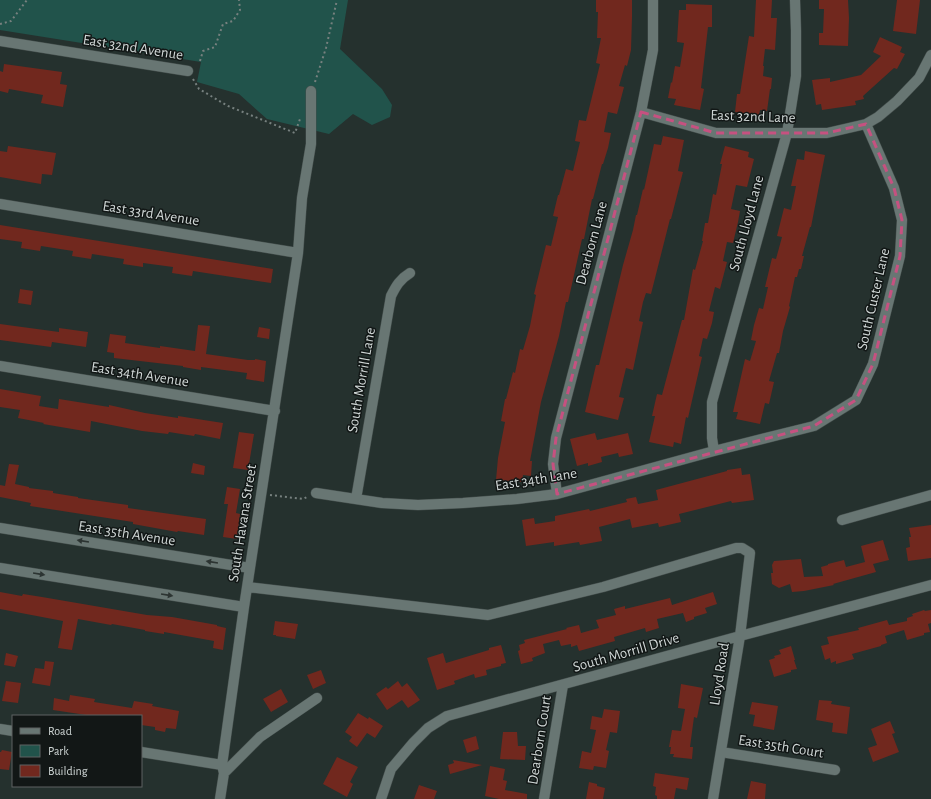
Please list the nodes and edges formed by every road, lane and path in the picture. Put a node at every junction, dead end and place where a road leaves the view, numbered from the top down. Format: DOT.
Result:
graph roads {
  1 [pos="27,0"];
  2 [pos="239,0"];
  3 [pos="337,0"];
  4 [pos="653,0"];
  5 [pos="795,0"];
  6 [pos="0,24"];
  7 [pos="0,41"];
  8 [pos="931,55"];
  9 [pos="200,61"];
  10 [pos="188,71"];
  11 [pos="311,91"];
  12 [pos="640,112"];
  13 [pos="300,119"];
  14 [pos="866,124"];
  15 [pos="787,133"];
  16 [pos="0,204"];
  17 [pos="298,253"];
  18 [pos="410,273"];
  19 [pos="0,366"];
  20 [pos="275,411"];
  21 [pos="756,441"];
  22 [pos="714,451"];
  23 [pos="262,492"];
  24 [pos="316,494"];
  25 [pos="557,494"];
  26 [pos="931,495"];
  27 [pos="356,499"];
  28 [pos="842,520"];
  29 [pos="0,528"];
  30 [pos="0,568"];
  31 [pos="250,568"];
  32 [pos="931,585"];
  33 [pos="247,587"];
  34 [pos="244,607"];
  35 [pos="740,636"];
  36 [pos="563,685"];
  37 [pos="317,698"];
  38 [pos="0,729"];
  39 [pos="12,731"];
  40 [pos="142,752"];
  41 [pos="721,752"];
  42 [pos="223,769"];
  43 [pos="835,770"];
  44 [pos="220,799"];
  45 [pos="381,799"];
  46 [pos="544,799"];
  47 [pos="713,799"];
  1 -- 6 [label="path"];
  2 -- 9 [label="path"];
  3 -- 11 [label="path"];
  4 -- 12 [label="street, Dearborn Lane"];
  5 -- 15 [label="street, South Lloyd Lane"];
  7 -- 10 [label="street, East 32nd Avenue"];
  8 -- 14 [label="street"];
  10 -- 13 [label="path, East 32nd Avenue"];
  11 -- 17 [label="street, South Havana Street"];
  12 -- 15 [label="street, East 32nd Lane"];
  12 -- 25 [label="street, Dearborn Lane"];
  14 -- 15 [label="street, East 32nd Lane"];
  14 -- 21 [label="street, South Custer Lane"];
  15 -- 22 [label="street, South Lloyd Lane"];
  16 -- 17 [label="street, East 33rd Avenue"];
  17 -- 20 [label="street, South Havana Street"];
  18 -- 27 [label="street, South Morrill Lane"];
  19 -- 20 [label="street, East 34th Avenue"];
  20 -- 23 [label="street, South Havana Street"];
  21 -- 22 [label="street, East 34th Lane"];
  22 -- 25 [label="street, East 34th Lane"];
  23 -- 24 [label="path"];
  23 -- 31 [label="street, South Havana Street"];
  24 -- 27 [label="street, East 34th Lane"];
  25 -- 27 [label="street, East 34th Lane"];
  26 -- 28 [label="street"];
  31 -- 29 [label="street, East 35th Avenue, one-way"];
  30 -- 34 [label="street, one-way"];
  31 -- 33 [label="street, South Havana Street"];
  32 -- 35 [label="street, South Morrill Drive"];
  33 -- 34 [label="street, South Havana Street"];
  33 -- 35 [label="street, Lloyd Road"];
  34 -- 42 [label="street, South Havana Street"];
  35 -- 36 [label="street, South Morrill Drive"];
  35 -- 41 [label="street, Lloyd Road"];
  36 -- 45 [label="street, South Morrill Drive"];
  36 -- 46 [label="street, Dearborn Court"];
  37 -- 42 [label="street"];
  38 -- 39 [label="street"];
  40 -- 42 [label="street"];
  41 -- 43 [label="street, East 35th Court"];
  41 -- 47 [label="street, Lloyd Road"];
  42 -- 44 [label="street, South Havana Street"];
}
